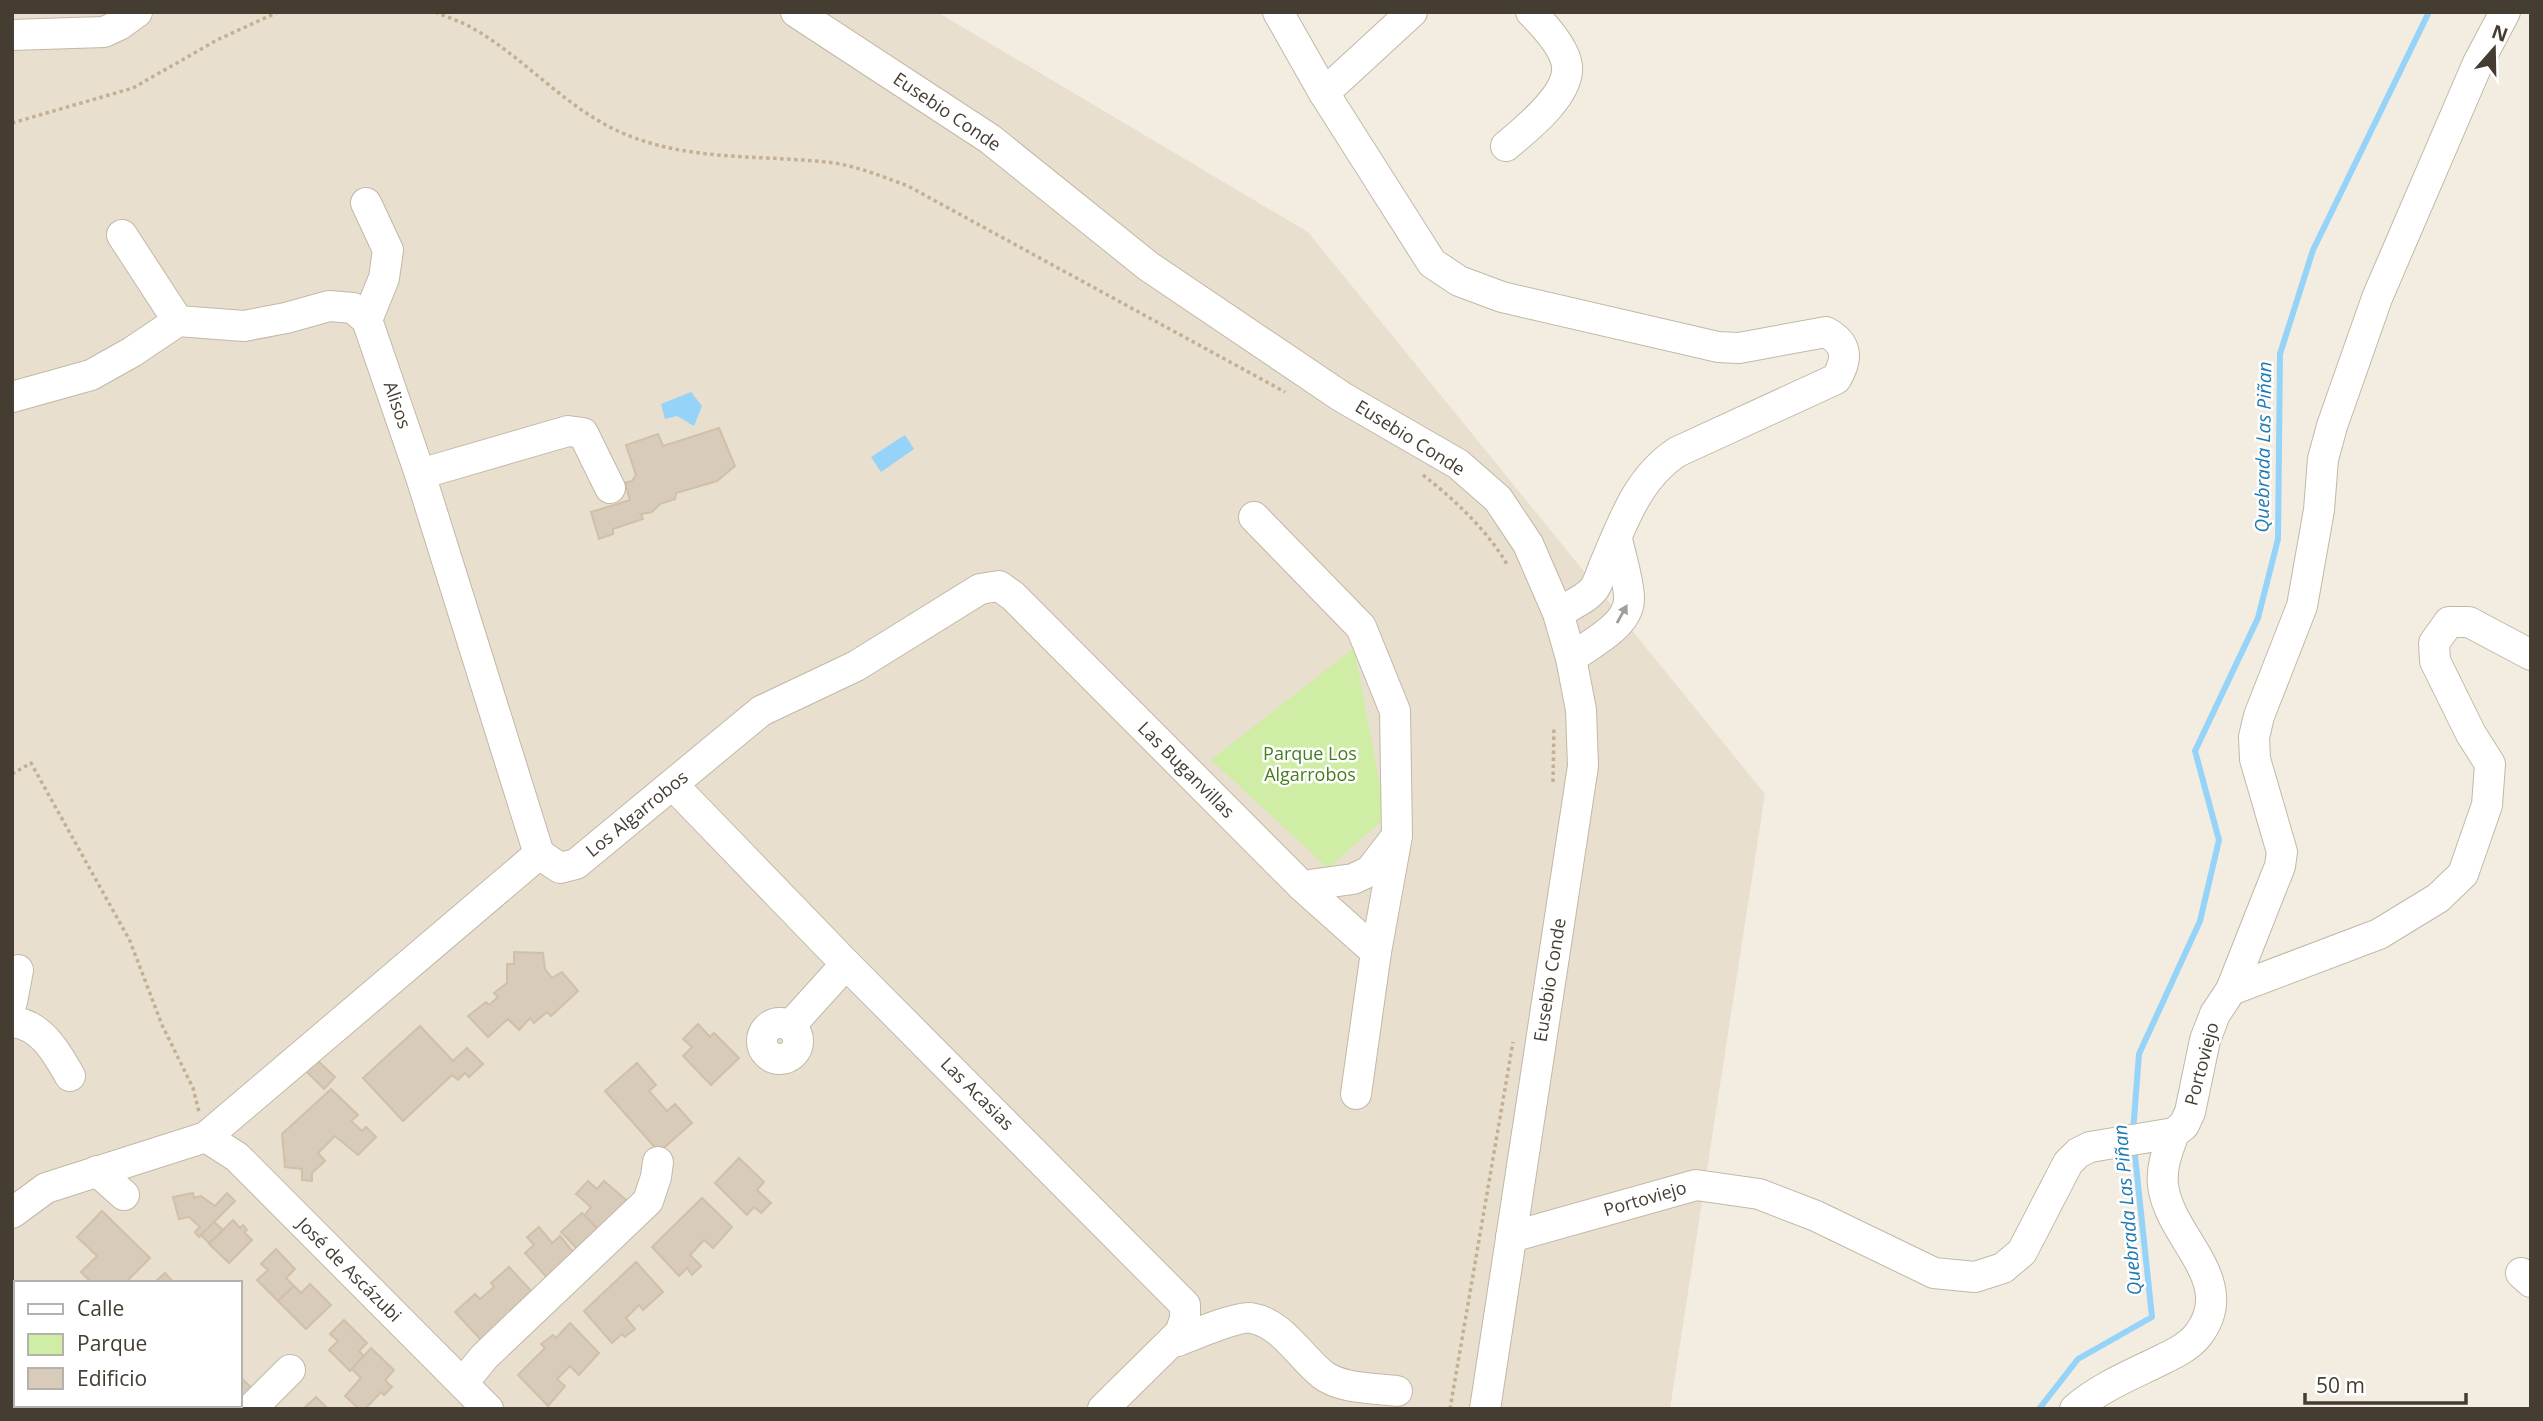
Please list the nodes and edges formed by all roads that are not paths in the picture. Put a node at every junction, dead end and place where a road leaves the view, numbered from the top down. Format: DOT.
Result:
graph roads {
  1 [pos="137,12"];
  2 [pos="796,12"];
  3 [pos="1278,12"];
  4 [pos="1412,12"];
  5 [pos="1531,12"];
  6 [pos="2505,12"];
  7 [pos="12,35"];
  8 [pos="1324,93"];
  9 [pos="1506,146"];
  10 [pos="366,203"];
  11 [pos="122,235"];
  12 [pos="367,320"];
  13 [pos="178,321"];
  14 [pos="12,397"];
  15 [pos="421,474"];
  16 [pos="610,488"];
  17 [pos="1254,517"];
  18 [pos="1617,539"];
  19 [pos="999,586"];
  20 [pos="1558,613"];
  21 [pos="2531,655"];
  22 [pos="1571,658"];
  23 [pos="673,785"];
  24 [pos="1397,836"];
  25 [pos="539,854"];
  26 [pos="1303,886"];
  27 [pos="1376,952"];
  28 [pos="846,964"];
  29 [pos="18,970"];
  30 [pos="2231,990"];
  31 [pos="12,1002"];
  32 [pos="12,1022"];
  33 [pos="790,1026"];
  34 [pos="70,1076"];
  35 [pos="1356,1094"];
  36 [pos="206,1137"];
  37 [pos="2147,1138"];
  38 [pos="657,1162"];
  39 [pos="97,1171"];
  40 [pos="124,1195"];
  41 [pos="12,1213"];
  42 [pos="1511,1237"];
  43 [pos="1173,1340"];
  44 [pos="290,1370"];
  45 [pos="463,1383"];
  46 [pos="1397,1391"];
  47 [pos="251,1409"];
  48 [pos="488,1409"];
  49 [pos="1103,1409"];
  50 [pos="1485,1409"];
  51 [pos="2075,1409"];
  1 -- 7 [label="street"];
  2 -- 20 [label="street, Eusebio Conde"];
  3 -- 8 [label="street"];
  4 -- 8 [label="street"];
  5 -- 9 [label="street"];
  6 -- 30 [label="street, Portoviejo"];
  8 -- 18 [label="street"];
  10 -- 12 [label="street"];
  11 -- 13 [label="street"];
  12 -- 13 [label="street"];
  12 -- 15 [label="street, Alisos"];
  13 -- 14 [label="street"];
  15 -- 16 [label="street"];
  15 -- 25 [label="street, Alisos"];
  17 -- 24 [label="street"];
  18 -- 20 [label="street"];
  22 -- 18 [label="street, one-way"];
  19 -- 23 [label="street, Los Algarrobos"];
  19 -- 26 [label="street, Las Buganvillas"];
  20 -- 22 [label="street, Eusebio Conde"];
  21 -- 30 [label="street"];
  22 -- 42 [label="street, Eusebio Conde"];
  23 -- 25 [label="street, Los Algarrobos"];
  23 -- 28 [label="street, Las Acasias"];
  24 -- 26 [label="street"];
  24 -- 27 [label="street"];
  25 -- 36 [label="street"];
  26 -- 27 [label="street, Las Buganvillas"];
  27 -- 35 [label="street"];
  28 -- 33 [label="street"];
  28 -- 43 [label="street, Las Acasias"];
  29 -- 31 [label="street"];
  30 -- 37 [label="street, Portoviejo"];
  32 -- 34 [label="street"];
  36 -- 39 [label="street"];
  36 -- 45 [label="street, José de Ascázubi"];
  37 -- 42 [label="street, Portoviejo"];
  37 -- 51 [label="street"];
  38 -- 45 [label="street"];
  39 -- 40 [label="street"];
  39 -- 41 [label="street"];
  42 -- 50 [label="street, Eusebio Conde"];
  43 -- 46 [label="street"];
  43 -- 49 [label="street, Las Acasias"];
  44 -- 47 [label="street"];
  45 -- 48 [label="street, José de Ascázubi"];
}
